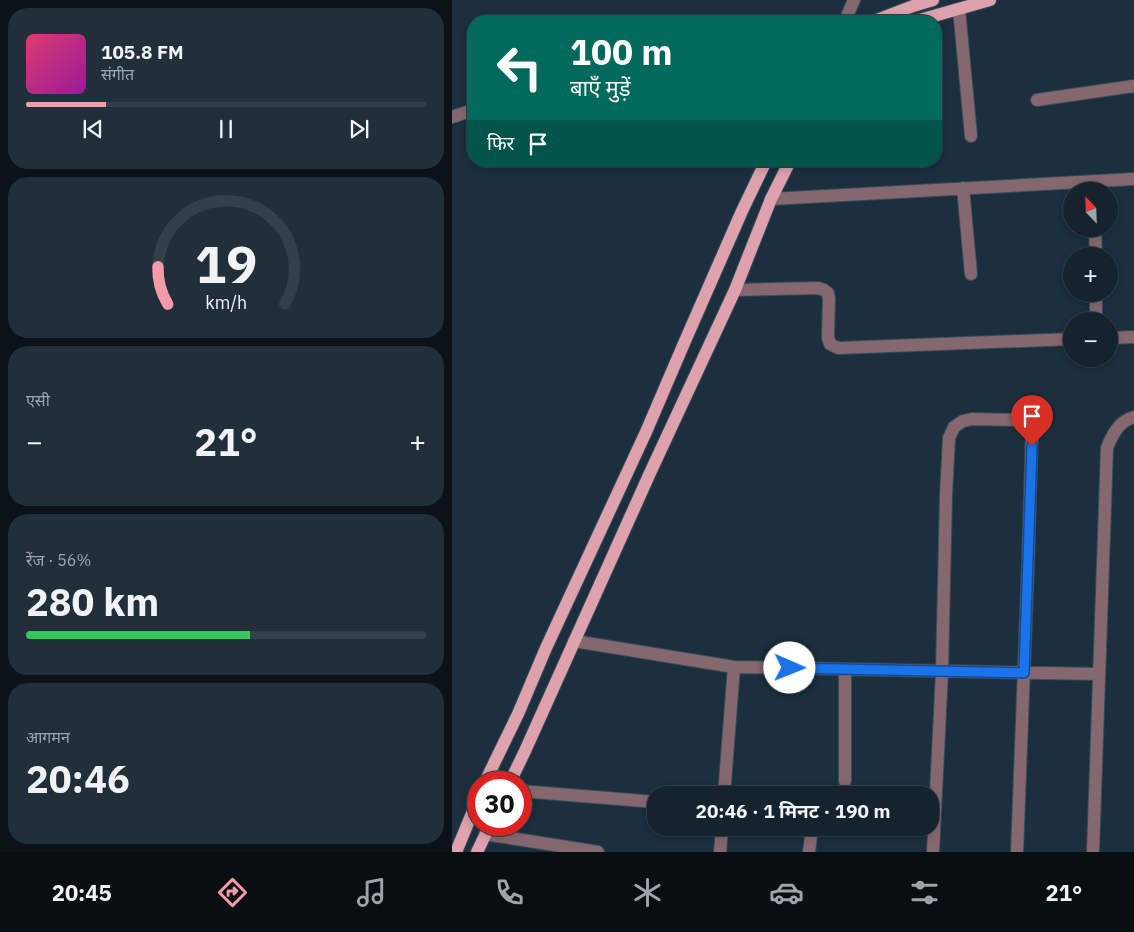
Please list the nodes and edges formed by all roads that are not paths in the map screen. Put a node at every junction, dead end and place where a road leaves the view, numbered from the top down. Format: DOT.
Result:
graph roads {
  1 [pos="854,0"];
  2 [pos="933,0"];
  3 [pos="990,0"];
  4 [pos="959,9"];
  5 [pos="848,15"];
  6 [pos="890,15"];
  7 [pos="938,15"];
  8 [pos="1134,86"];
  9 [pos="1037,100"];
  10 [pos="467,112"];
  11 [pos="452,117"];
  12 [pos="971,136"];
  13 [pos="763,167"];
  14 [pos="787,167"];
  15 [pos="1134,179"];
  16 [pos="1117,182"];
  17 [pos="1063,186"];
  18 [pos="963,188"];
  19 [pos="771,200"];
  20 [pos="971,274"];
  21 [pos="735,290"];
  22 [pos="1134,337"];
  23 [pos="1118,338"];
  24 [pos="1063,339"];
  25 [pos="1134,417"];
  26 [pos="574,641"];
  27 [pos="734,667"];
  28 [pos="845,670"];
  29 [pos="942,672"];
  30 [pos="1024,673"];
  31 [pos="1100,674"];
  32 [pos="490,771"];
  33 [pos="516,771"];
  34 [pos="845,781"];
  35 [pos="725,786"];
  36 [pos="532,792"];
  37 [pos="647,801"];
  38 [pos="467,826"];
  39 [pos="485,836"];
  40 [pos="518,836"];
  41 [pos="721,836"];
  42 [pos="811,836"];
  43 [pos="456,852"];
  44 [pos="477,852"];
  45 [pos="598,852"];
  46 [pos="720,852"];
  47 [pos="810,852"];
  48 [pos="933,852"];
  49 [pos="1017,852"];
  50 [pos="1093,852"];
  1 -- 5 [label="street"];
  2 -- 6 [label="main road"];
  3 -- 4 [label="main road"];
  4 -- 7 [label="main road"];
  4 -- 12 [label="street"];
  8 -- 9 [label="street"];
  10 -- 11 [label="street"];
  13 -- 32 [label="main road"];
  14 -- 19 [label="main road"];
  15 -- 16 [label="street"];
  17 -- 18 [label="street"];
  18 -- 19 [label="street"];
  18 -- 20 [label="street"];
  19 -- 21 [label="main road"];
  21 -- 24 [label="street"];
  21 -- 26 [label="main road"];
  22 -- 23 [label="street"];
  25 -- 31 [label="street"];
  26 -- 27 [label="street"];
  26 -- 33 [label="main road"];
  27 -- 28 [label="street"];
  27 -- 35 [label="street"];
  28 -- 29 [label="street"];
  28 -- 34 [label="street"];
  29 -- 30 [label="street"];
  29 -- 30 [label="street"];
  29 -- 48 [label="street"];
  30 -- 31 [label="street"];
  30 -- 49 [label="street"];
  31 -- 50 [label="street"];
  36 -- 37 [label="street"];
  38 -- 43 [label="main road"];
  39 -- 44 [label="main road"];
  40 -- 45 [label="street"];
  41 -- 46 [label="street"];
  42 -- 47 [label="street"];
}
